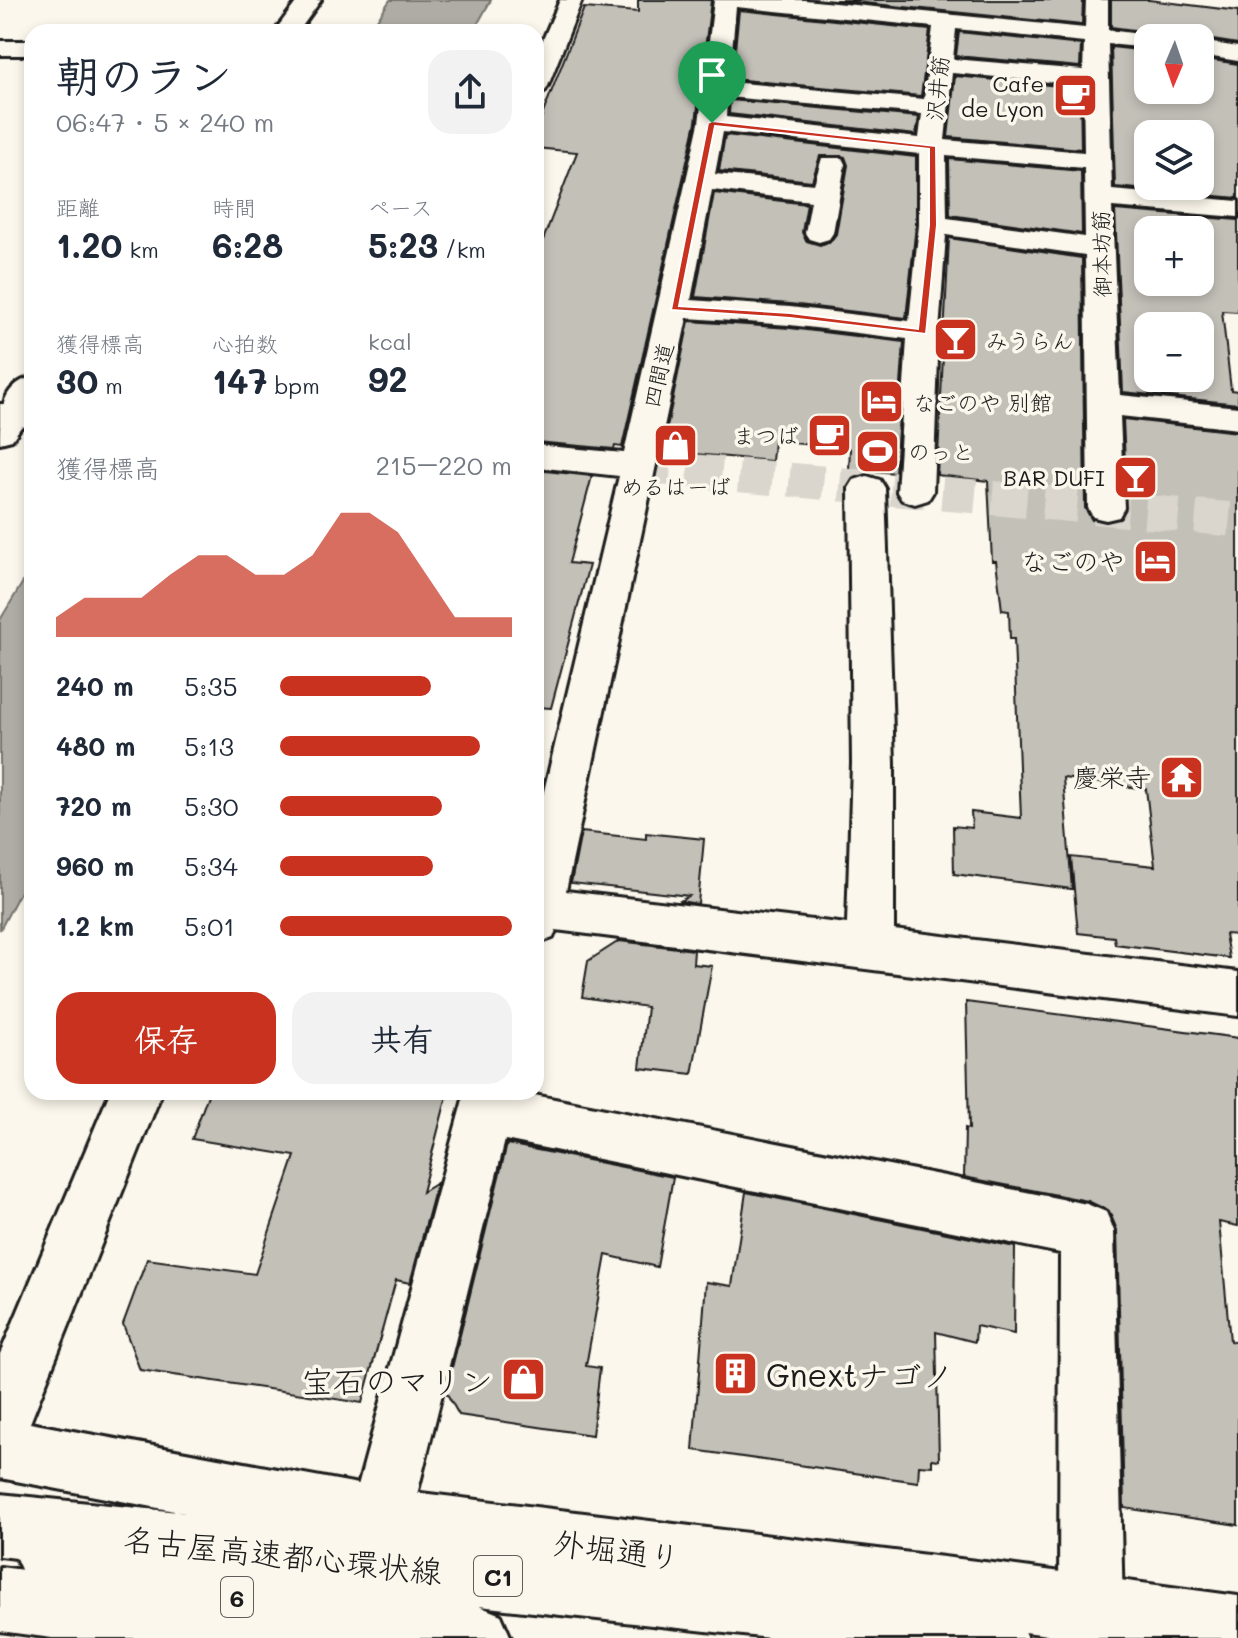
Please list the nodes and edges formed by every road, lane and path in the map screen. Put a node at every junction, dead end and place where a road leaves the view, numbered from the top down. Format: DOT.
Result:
graph roads {
  1 [pos="310,0"];
  2 [pos="571,0"];
  3 [pos="725,0"];
  4 [pos="736,0"];
  5 [pos="1097,0"];
  6 [pos="954,13"];
  7 [pos="292,24"];
  8 [pos="1096,34"];
  9 [pos="1134,39"];
  10 [pos="0,48"];
  11 [pos="24,48"];
  12 [pos="1214,50"];
  13 [pos="1238,54"];
  14 [pos="939,65"];
  15 [pos="544,66"];
  16 [pos="1095,79"];
  17 [pos="716,88"];
  18 [pos="936,108"];
  19 [pos="712,123"];
  20 [pos="837,137"];
  21 [pos="933,147"];
  22 [pos="1098,161"];
  23 [pos="700,181"];
  24 [pos="826,194"];
  25 [pos="1101,198"];
  26 [pos="1238,209"];
  27 [pos="933,225"];
  28 [pos="819,233"];
  29 [pos="1100,248"];
  30 [pos="674,308"];
  31 [pos="923,332"];
  32 [pos="24,400"];
  33 [pos="1104,404"];
  34 [pos="1238,418"];
  35 [pos="11,420"];
  36 [pos="544,457"];
  37 [pos="637,466"];
  38 [pos="867,488"];
  39 [pos="915,492"];
  40 [pos="1106,508"];
  41 [pos="544,888"];
  42 [pos="544,916"];
  43 [pos="870,947"];
  44 [pos="1238,994"];
  45 [pos="133,1100"];
  46 [pos="489,1101"];
  47 [pos="0,1425"];
  48 [pos="0,1448"];
  49 [pos="380,1519"];
  50 [pos="0,1525"];
  51 [pos="0,1541"];
  52 [pos="0,1599"];
  53 [pos="1091,1609"];
  54 [pos="1238,1629"];
  55 [pos="301,1638"];
  56 [pos="478,1638"];
  57 [pos="994,1638"];
  1 -- 7 [label="main road"];
  2 -- 15 [label="main road"];
  3 -- 17 [label="main road, 四間道"];
  4 -- 6 [label="main road"];
  5 -- 8 [label="main road, 御本坊筋"];
  6 -- 8 [label="main road"];
  6 -- 14 [label="main road, 沢井筋"];
  8 -- 9 [label="main road"];
  8 -- 16 [label="main road, 御本坊筋"];
  10 -- 11 [label="main road"];
  12 -- 13 [label="main road"];
  14 -- 16 [label="main road"];
  14 -- 18 [label="main road, 沢井筋"];
  16 -- 22 [label="main road, 御本坊筋"];
  17 -- 18 [label="main road"];
  17 -- 19 [label="main road, 四間道"];
  18 -- 21 [label="main road, 沢井筋"];
  19 -- 20 [label="main road"];
  19 -- 23 [label="main road, 四間道"];
  20 -- 21 [label="main road"];
  20 -- 24 [label="main road"];
  21 -- 22 [label="main road"];
  21 -- 27 [label="main road, 沢井筋"];
  22 -- 25 [label="main road, 御本坊筋"];
  23 -- 24 [label="main road"];
  23 -- 30 [label="main road, 四間道"];
  24 -- 28 [label="main road"];
  25 -- 26 [label="main road"];
  25 -- 29 [label="main road, 御本坊筋"];
  27 -- 29 [label="main road"];
  27 -- 31 [label="main road, 沢井筋"];
  29 -- 33 [label="main road, 御本坊筋"];
  30 -- 31 [label="main road"];
  30 -- 37 [label="main road, 四間道"];
  31 -- 39 [label="main road, 沢井筋"];
  32 -- 35 [label="main road"];
  33 -- 34 [label="main road"];
  33 -- 40 [label="main road, 御本坊筋"];
  36 -- 37 [label="main road"];
  37 -- 41 [label="main road, 四間道"];
  38 -- 43 [label="main road"];
  42 -- 43 [label="main road"];
  43 -- 44 [label="main road"];
  45 -- 47 [label="main road"];
  46 -- 49 [label="main road"];
  46 -- 53 [label="main road"];
  48 -- 49 [label="main road, 外堀通り"];
  49 -- 53 [label="main road, 外堀通り"];
  50 -- 57 [label="main road, 名古屋高速都心環状線 / C1"];
  51 -- 56 [label="main road, 6"];
  52 -- 55 [label="main road"];
  53 -- 54 [label="main road, 外堀通り"];
}
